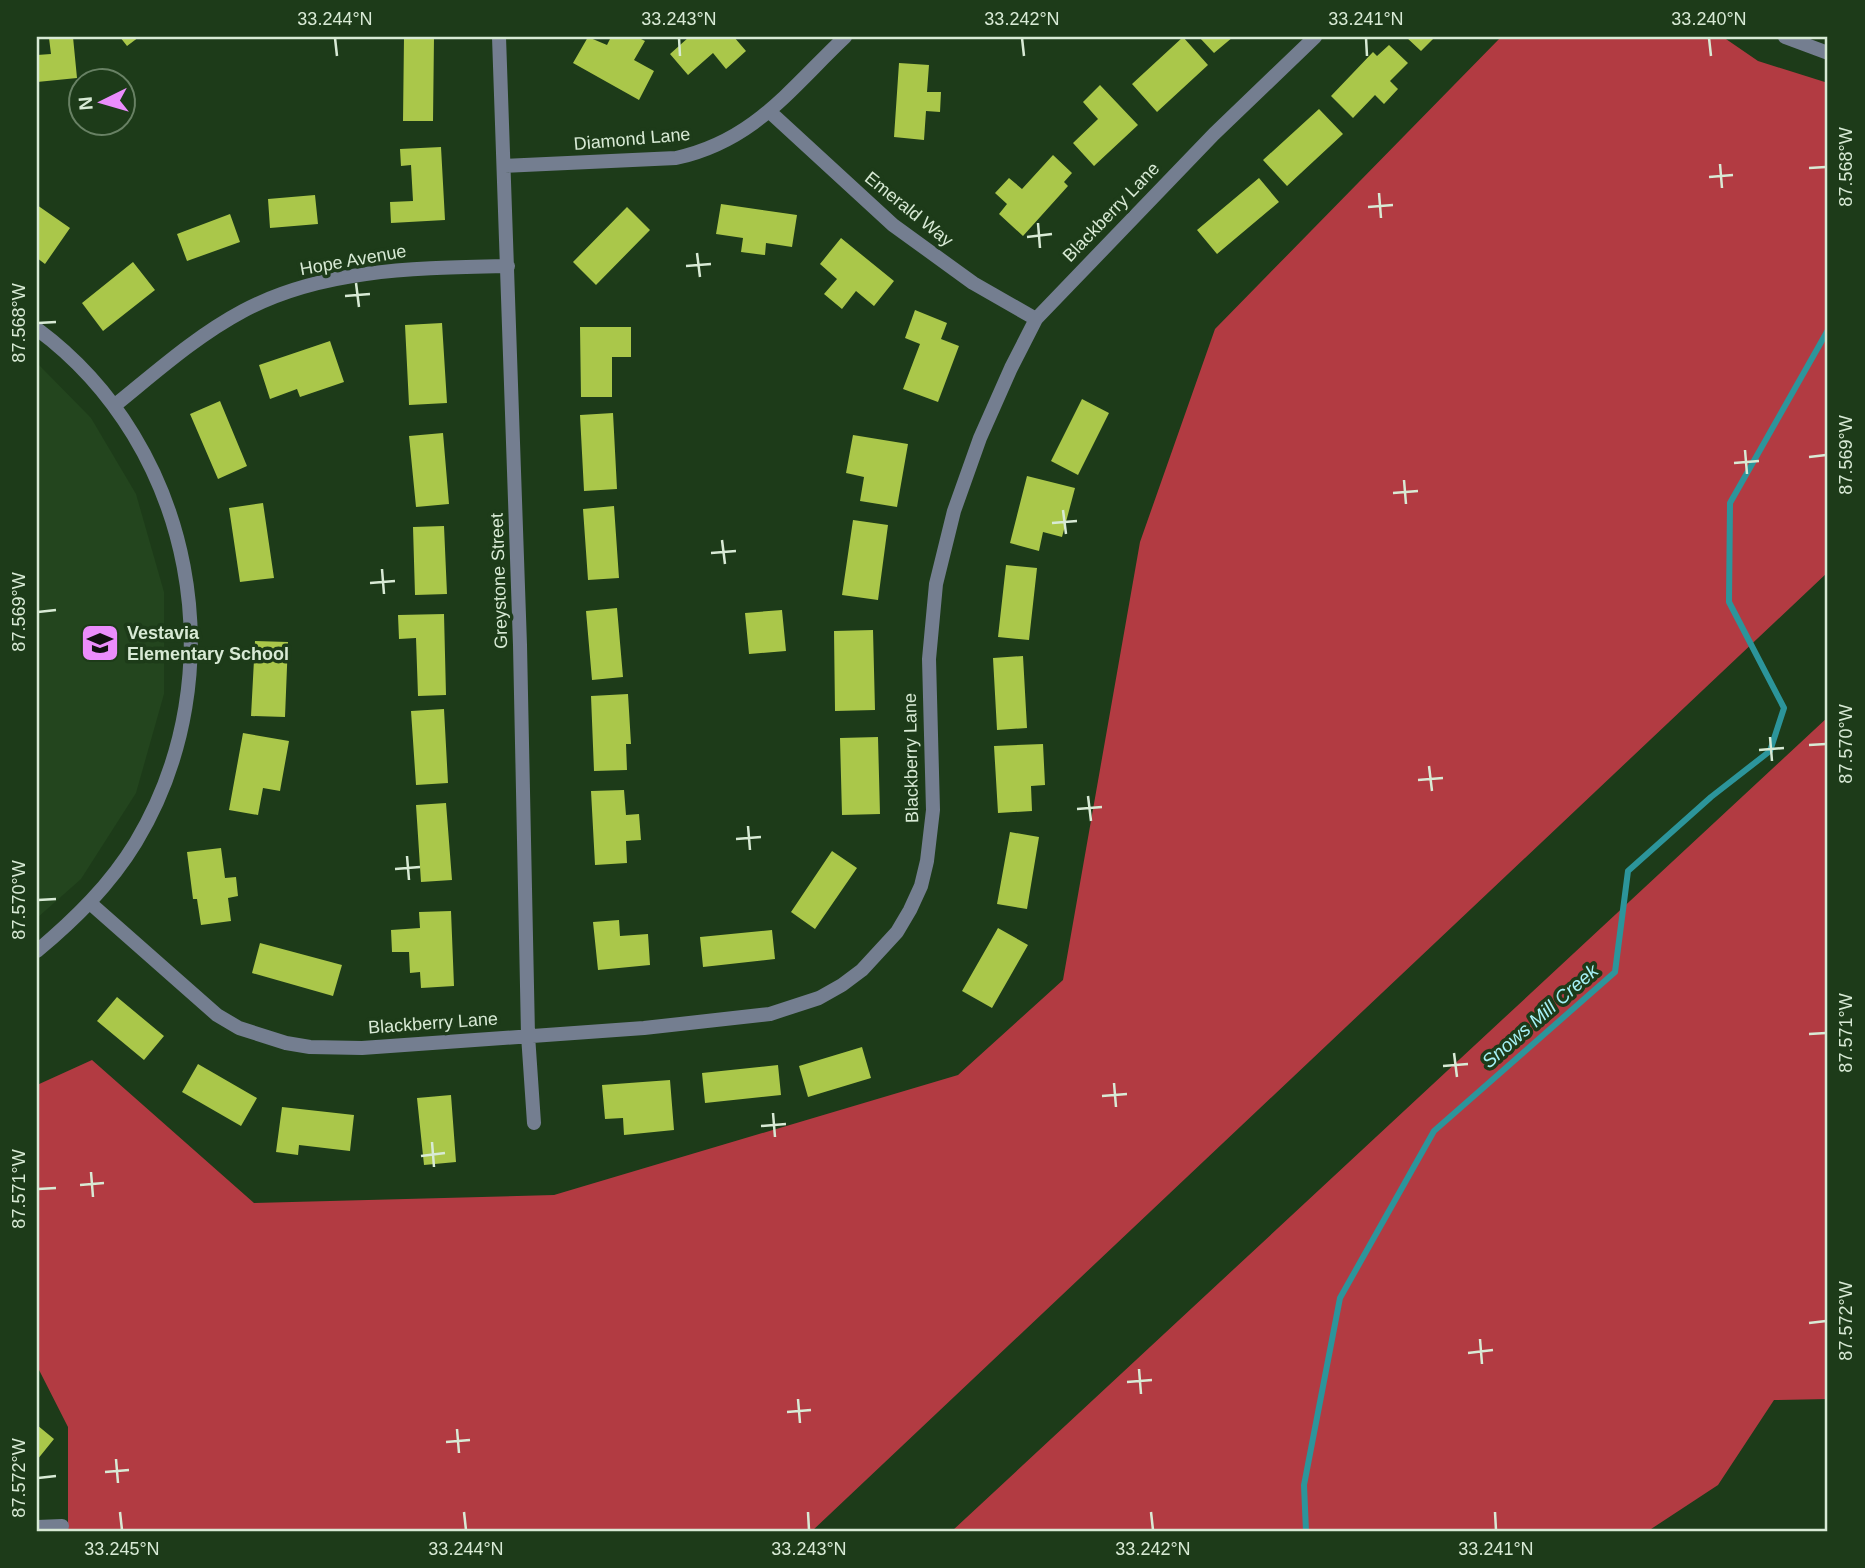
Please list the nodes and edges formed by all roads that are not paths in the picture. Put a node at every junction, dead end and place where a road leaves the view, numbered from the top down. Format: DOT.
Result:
graph roads {
  1 [pos="499,37"];
  2 [pos="845,37"];
  3 [pos="1315,37"];
  4 [pos="1785,37"];
  5 [pos="1828,53"];
  6 [pos="770,112"];
  7 [pos="505,166"];
  8 [pos="508,266"];
  9 [pos="1036,319"];
  10 [pos="37,329"];
  11 [pos="114,406"];
  12 [pos="90,903"];
  13 [pos="37,951"];
  14 [pos="528,1035"];
  15 [pos="534,1123"];
  16 [pos="62,1526"];
  17 [pos="37,1528"];
  1 -- 7 [label="street, Greystone Street"];
  2 -- 6 [label="street, Diamond Lane"];
  3 -- 9 [label="street, Blackberry Lane"];
  4 -- 5 [label="street"];
  6 -- 7 [label="street, Diamond Lane"];
  6 -- 9 [label="street, Emerald Way"];
  7 -- 8 [label="street, Greystone Street"];
  8 -- 11 [label="street, Hope Avenue"];
  8 -- 14 [label="street, Greystone Street"];
  9 -- 14 [label="street, Blackberry Lane"];
  10 -- 11 [label="street"];
  11 -- 12 [label="street"];
  12 -- 13 [label="street"];
  12 -- 14 [label="street, Blackberry Lane"];
  14 -- 15 [label="street, Greystone Street"];
  16 -- 17 [label="street"];
}
